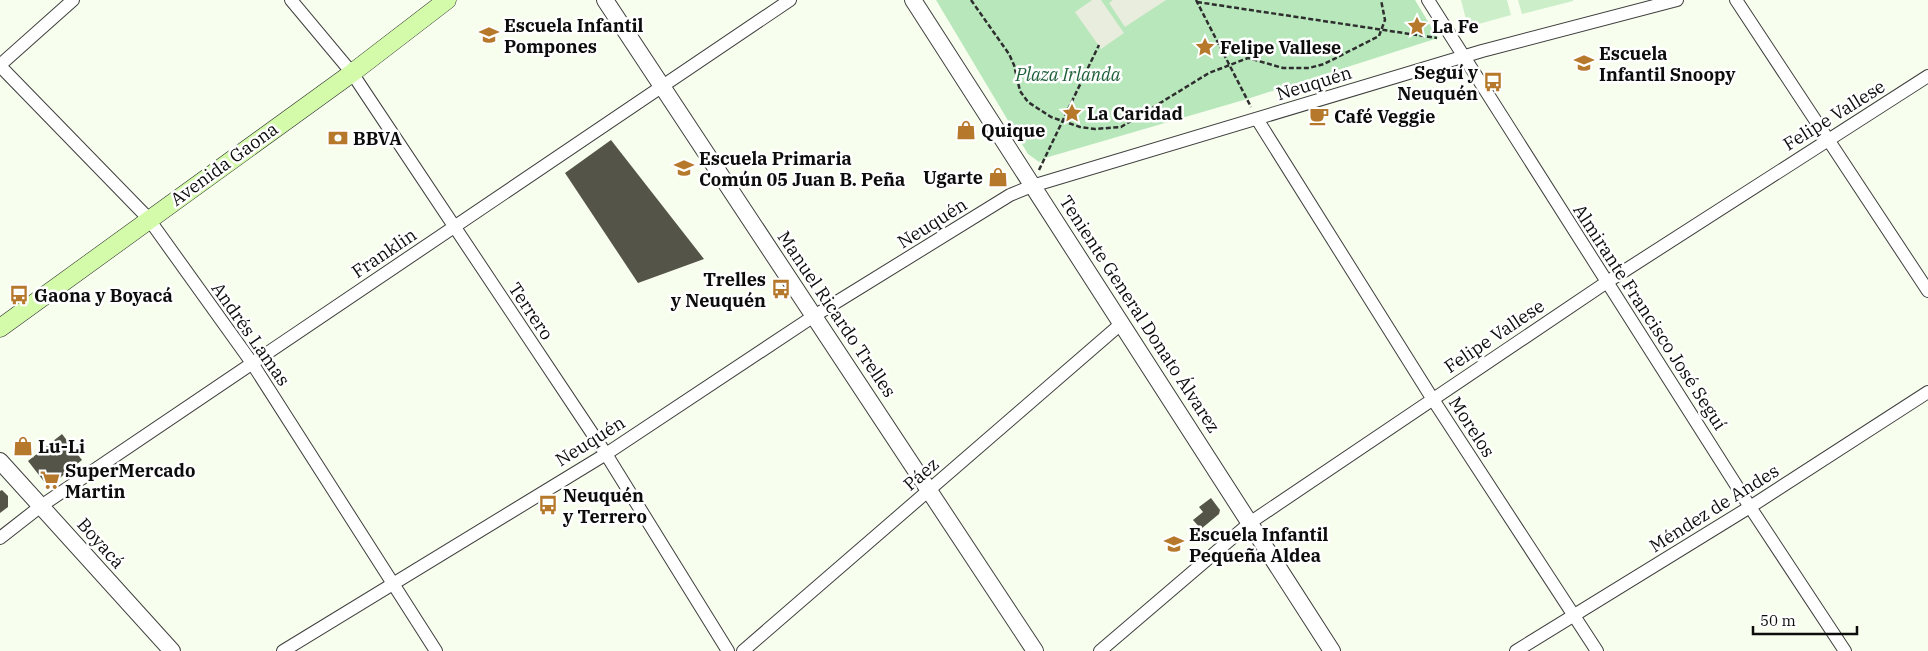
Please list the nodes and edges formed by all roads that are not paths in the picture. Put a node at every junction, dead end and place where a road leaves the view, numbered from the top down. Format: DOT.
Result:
graph roads {
  1 [pos="73,0"];
  2 [pos="291,0"];
  3 [pos="447,0"];
  4 [pos="605,0"];
  5 [pos="790,0"];
  6 [pos="913,0"];
  7 [pos="1428,0"];
  8 [pos="1677,0"];
  9 [pos="1736,0"];
  10 [pos="1659,2"];
  11 [pos="1464,57"];
  12 [pos="0,65"];
  13 [pos="352,72"];
  14 [pos="1928,76"];
  15 [pos="661,88"];
  16 [pos="1257,119"];
  17 [pos="1829,138"];
  18 [pos="1032,186"];
  19 [pos="148,218"];
  20 [pos="454,227"];
  21 [pos="1607,282"];
  22 [pos="1928,291"];
  23 [pos="814,316"];
  24 [pos="1122,323"];
  25 [pos="0,328"];
  26 [pos="252,363"];
  27 [pos="1928,392"];
  28 [pos="1432,398"];
  29 [pos="606,454"];
  30 [pos="0,461"];
  31 [pos="930,490"];
  32 [pos="41,506"];
  33 [pos="1750,507"];
  34 [pos="1251,522"];
  35 [pos="0,538"];
  36 [pos="393,582"];
  37 [pos="1575,615"];
  38 [pos="172,651"];
  39 [pos="283,651"];
  40 [pos="436,651"];
  41 [pos="728,651"];
  42 [pos="743,651"];
  43 [pos="1035,651"];
  44 [pos="1100,651"];
  45 [pos="1332,651"];
  46 [pos="1516,651"];
  47 [pos="1597,651"];
  48 [pos="1845,651"];
  1 -- 12 [label="street"];
  2 -- 13 [label="street, Terrero"];
  3 -- 13 [label="main road, Avenida Gaona"];
  4 -- 15 [label="street, Manuel Ricardo Trelles"];
  5 -- 15 [label="street, Franklin"];
  6 -- 18 [label="street, Teniente General Donato Álvarez"];
  7 -- 11 [label="street, Almirante Francisco José Seguí"];
  8 -- 10 [label="street, Neuquén"];
  9 -- 17 [label="street"];
  10 -- 11 [label="street, Neuquén"];
  11 -- 16 [label="street, Neuquén"];
  11 -- 21 [label="street, Almirante Francisco José Seguí"];
  12 -- 19 [label="street, Andrés Lamas"];
  13 -- 19 [label="main road, Avenida Gaona"];
  13 -- 20 [label="street, Terrero"];
  14 -- 17 [label="street, Felipe Vallese"];
  15 -- 20 [label="street, Franklin"];
  15 -- 23 [label="street, Manuel Ricardo Trelles"];
  16 -- 18 [label="street, Neuquén"];
  16 -- 28 [label="street, Morelos"];
  17 -- 21 [label="street, Felipe Vallese"];
  17 -- 22 [label="street"];
  18 -- 23 [label="street, Neuquén"];
  18 -- 24 [label="street, Teniente General Donato Álvarez"];
  19 -- 25 [label="main road, Avenida Gaona"];
  19 -- 26 [label="street, Andrés Lamas"];
  20 -- 26 [label="street, Franklin"];
  20 -- 29 [label="street, Terrero"];
  21 -- 28 [label="street, Felipe Vallese"];
  21 -- 33 [label="street, Almirante Francisco José Seguí"];
  23 -- 29 [label="street, Neuquén"];
  23 -- 31 [label="street, Manuel Ricardo Trelles"];
  24 -- 31 [label="street, Páez"];
  24 -- 34 [label="street, Teniente General Donato Álvarez"];
  26 -- 32 [label="street, Franklin"];
  26 -- 36 [label="street, Andrés Lamas"];
  27 -- 33 [label="street, Méndez de Andes"];
  28 -- 34 [label="street, Felipe Vallese"];
  28 -- 37 [label="street, Morelos"];
  29 -- 36 [label="street, Neuquén"];
  29 -- 41 [label="street, Terrero"];
  30 -- 32 [label="street, Boyacá"];
  31 -- 42 [label="street, Páez"];
  31 -- 43 [label="street, Manuel Ricardo Trelles"];
  32 -- 35 [label="street, Franklin"];
  32 -- 38 [label="street, Boyacá"];
  33 -- 37 [label="street, Méndez de Andes"];
  33 -- 48 [label="street, Almirante Francisco José Seguí"];
  34 -- 44 [label="street, Felipe Vallese"];
  34 -- 45 [label="street, Teniente General Donato Álvarez"];
  36 -- 39 [label="street, Neuquén"];
  36 -- 40 [label="street, Andrés Lamas"];
  37 -- 46 [label="street, Méndez de Andes"];
  37 -- 47 [label="street, Morelos"];
}
